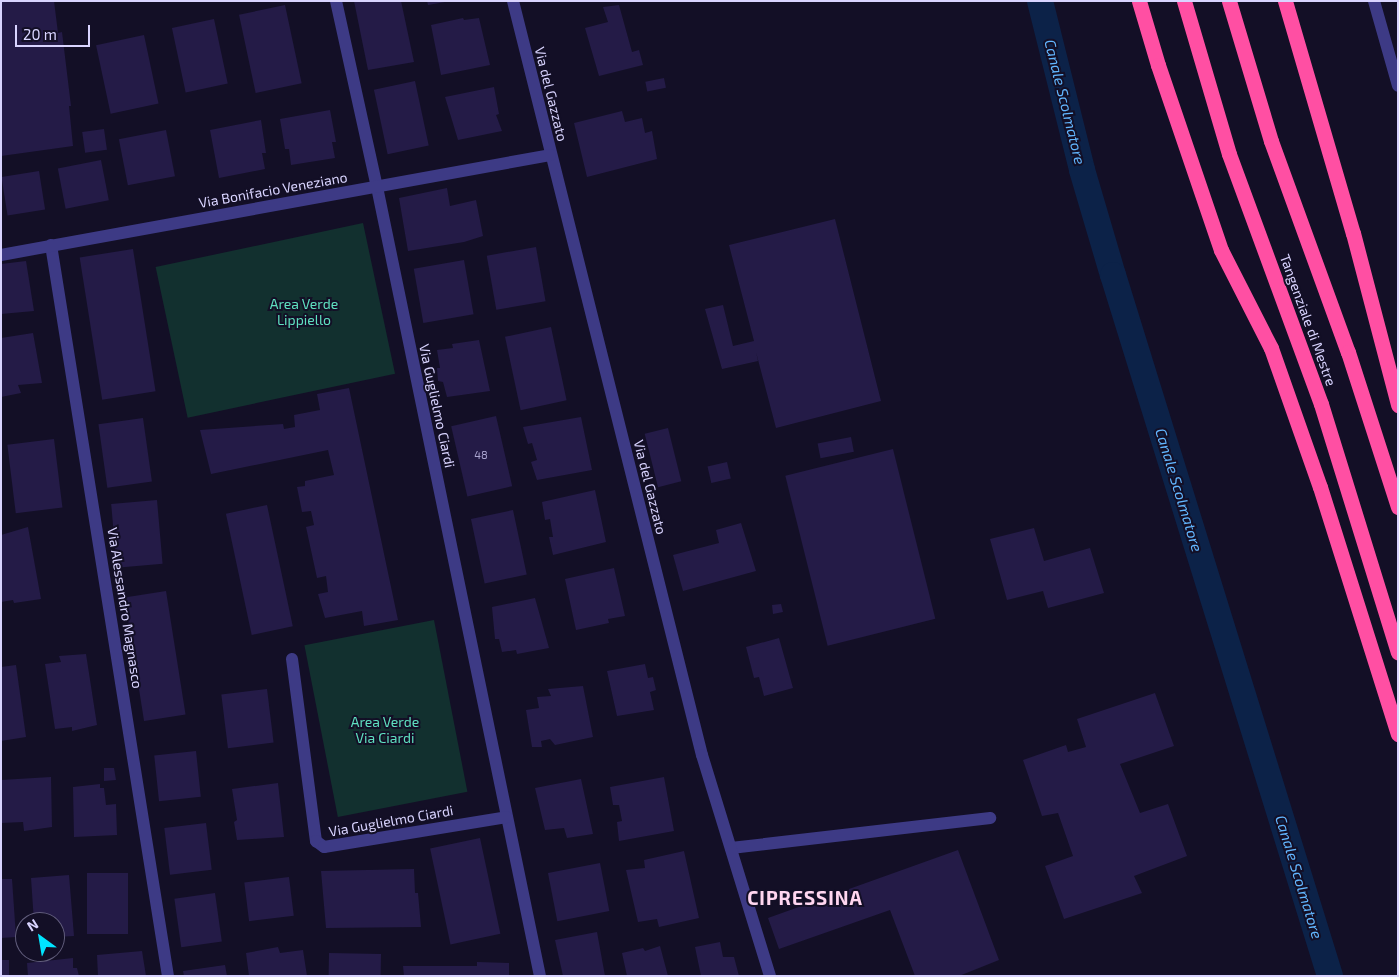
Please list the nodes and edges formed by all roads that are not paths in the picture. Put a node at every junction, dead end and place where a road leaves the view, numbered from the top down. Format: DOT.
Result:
graph roads {
  1 [pos="336,1"];
  2 [pos="513,1"];
  3 [pos="1139,1"];
  4 [pos="1184,1"];
  5 [pos="1229,1"];
  6 [pos="1285,1"];
  7 [pos="1374,1"];
  8 [pos="1393,53"];
  9 [pos="1398,86"];
  10 [pos="550,155"];
  11 [pos="377,187"];
  12 [pos="52,245"];
  13 [pos="1,255"];
  14 [pos="1398,405"];
  15 [pos="1398,507"];
  16 [pos="1398,652"];
  17 [pos="292,659"];
  18 [pos="1398,734"];
  19 [pos="507,817"];
  20 [pos="990,818"];
  21 [pos="731,848"];
  22 [pos="168,976"];
  23 [pos="540,976"];
  24 [pos="770,976"];
  1 -- 11 [label="street, Via Guglielmo Ciardi"];
  2 -- 10 [label="street, Via del Gazzato"];
  3 -- 18 [label="highway"];
  4 -- 16 [label="highway, Tangenziale di Mestre"];
  5 -- 15 [label="highway, Tangenziale di Mestre"];
  6 -- 14 [label="highway"];
  7 -- 8 [label="street"];
  8 -- 9 [label="street"];
  10 -- 11 [label="street, Via Bonifacio Veneziano"];
  10 -- 21 [label="street, Via del Gazzato"];
  11 -- 12 [label="street, Via Bonifacio Veneziano"];
  11 -- 19 [label="street, Via Guglielmo Ciardi"];
  12 -- 13 [label="street, Via Bonifacio Veneziano"];
  12 -- 22 [label="street, Via Alessandro Magnasco"];
  17 -- 19 [label="street, Via Guglielmo Ciardi"];
  19 -- 23 [label="street, Via Guglielmo Ciardi"];
  20 -- 21 [label="street"];
  21 -- 24 [label="street, Via del Gazzato"];
}
